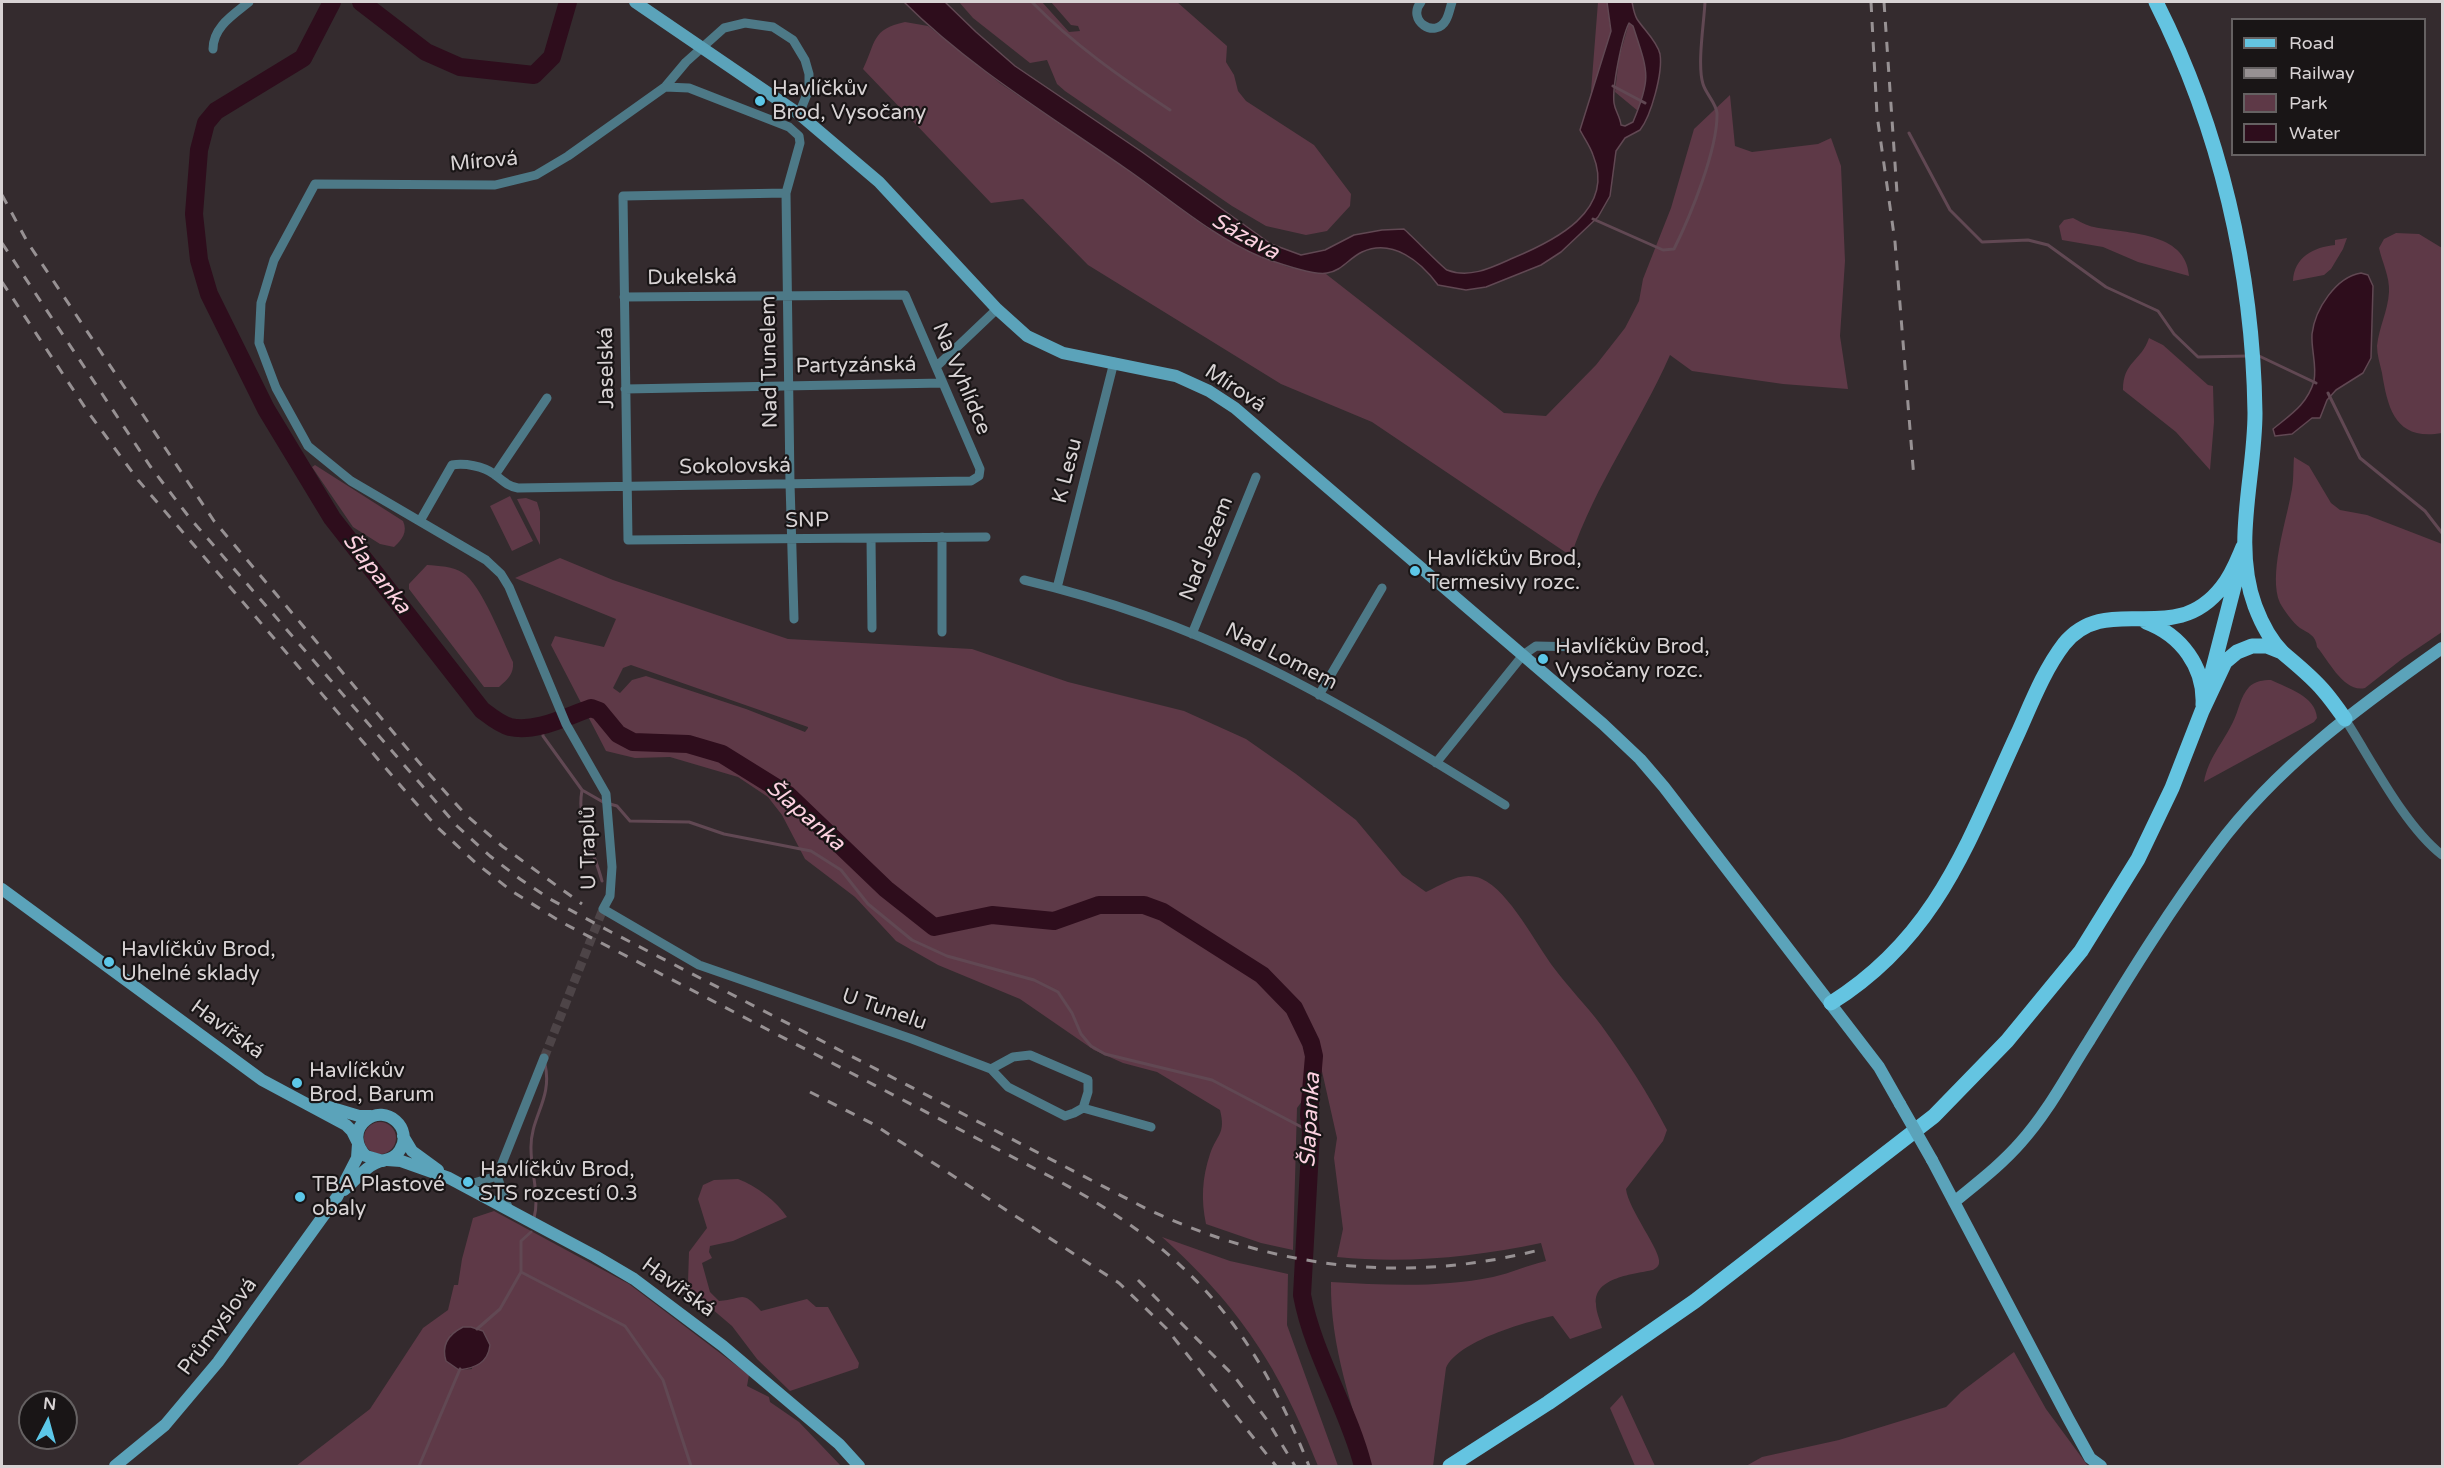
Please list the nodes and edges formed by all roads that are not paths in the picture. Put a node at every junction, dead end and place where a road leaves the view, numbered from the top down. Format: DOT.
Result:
graph roads {
  1 [pos="249,2"];
  2 [pos="635,2"];
  3 [pos="1420,2"];
  4 [pos="1452,2"];
  5 [pos="2156,2"];
  6 [pos="702,46"];
  7 [pos="213,49"];
  8 [pos="665,87"];
  9 [pos="799,114"];
  10 [pos="315,184"];
  11 [pos="786,193"];
  12 [pos="787,295"];
  13 [pos="905,295"];
  14 [pos="624,297"];
  15 [pos="997,309"];
  16 [pos="1114,362"];
  17 [pos="937,366"];
  18 [pos="943,383"];
  19 [pos="788,385"];
  20 [pos="625,389"];
  21 [pos="547,398"];
  22 [pos="494,474"];
  23 [pos="979,477"];
  24 [pos="1256,477"];
  25 [pos="790,483"];
  26 [pos="627,487"];
  27 [pos="420,521"];
  28 [pos="942,537"];
  29 [pos="986,537"];
  30 [pos="870,538"];
  31 [pos="628,540"];
  32 [pos="792,540"];
  33 [pos="2244,545"];
  34 [pos="1024,580"];
  35 [pos="1057,588"];
  36 [pos="1382,588"];
  37 [pos="794,619"];
  38 [pos="2141,620"];
  39 [pos="872,628"];
  40 [pos="942,632"];
  41 [pos="1192,634"];
  42 [pos="1581,647"];
  43 [pos="2442,648"];
  44 [pos="2282,652"];
  45 [pos="1523,655"];
  46 [pos="1319,695"];
  47 [pos="2202,711"];
  48 [pos="2345,719"];
  49 [pos="1436,763"];
  50 [pos="1505,805"];
  51 [pos="2442,855"];
  52 [pos="2,889"];
  53 [pos="603,909"];
  54 [pos="1831,1003"];
  55 [pos="544,1058"];
  56 [pos="991,1069"];
  57 [pos="286,1093"];
  58 [pos="1083,1108"];
  59 [pos="372,1116"];
  60 [pos="1151,1127"];
  61 [pos="404,1136"];
  62 [pos="358,1142"];
  63 [pos="385,1160"];
  64 [pos="497,1176"];
  65 [pos="448,1178"];
  66 [pos="464,1186"];
  67 [pos="337,1197"];
  68 [pos="1954,1202"];
  69 [pos="509,1210"];
  70 [pos="115,1467"];
  71 [pos="859,1467"];
  72 [pos="1450,1467"];
  73 [pos="2101,1467"];
  1 -- 7 [label="street"];
  2 -- 6 [label="street, Mírová"];
  3 -- 4 [label="street"];
  5 -- 33 [label="main road"];
  6 -- 8 [label="street, Mírová"];
  6 -- 9 [label="street, Mírová"];
  6 -- 9 [label="street, Mírová"];
  8 -- 10 [label="street, Mírová"];
  8 -- 11 [label="street, Nad Tunelem"];
  9 -- 15 [label="street, Mírová"];
  10 -- 27 [label="street, U Traplů"];
  11 -- 12 [label="street, Nad Tunelem"];
  11 -- 14 [label="street, Jaselská"];
  12 -- 13 [label="street, Dukelská"];
  12 -- 14 [label="street, Dukelská"];
  12 -- 19 [label="street, Nad Tunelem"];
  13 -- 17 [label="street, Na Vyhlídce"];
  14 -- 20 [label="street, Jaselská"];
  15 -- 16 [label="street, Mírová"];
  15 -- 17 [label="street"];
  16 -- 35 [label="street, K Lesu"];
  16 -- 45 [label="street, Mírová"];
  17 -- 18 [label="street, Na Vyhlídce"];
  18 -- 19 [label="street, Partyzánská"];
  18 -- 23 [label="street, Na Vyhlídce"];
  19 -- 20 [label="street, Partyzánská"];
  19 -- 25 [label="street, Nad Tunelem"];
  20 -- 26 [label="street, Jaselská"];
  21 -- 22 [label="street"];
  22 -- 26 [label="street, Sokolovská"];
  22 -- 27 [label="street, Sokolovská"];
  23 -- 25 [label="street, Sokolovská"];
  24 -- 41 [label="street, Nad Jezem"];
  25 -- 26 [label="street, Sokolovská"];
  25 -- 32 [label="street, Nad Tunelem"];
  26 -- 31 [label="street, Jaselská"];
  27 -- 53 [label="street, U Traplů"];
  28 -- 29 [label="street, SNP"];
  28 -- 30 [label="street, SNP"];
  28 -- 40 [label="street"];
  30 -- 32 [label="street, SNP"];
  30 -- 39 [label="street"];
  31 -- 32 [label="street, SNP"];
  32 -- 37 [label="street, Nad Tunelem"];
  33 -- 38 [label="main road"];
  33 -- 44 [label="main road"];
  33 -- 47 [label="main road"];
  34 -- 35 [label="street, Nad Lomem"];
  35 -- 41 [label="street, Nad Lomem"];
  36 -- 46 [label="street"];
  38 -- 47 [label="main road"];
  38 -- 54 [label="main road"];
  41 -- 46 [label="street, Nad Lomem"];
  42 -- 45 [label="street"];
  43 -- 48 [label="street"];
  44 -- 47 [label="main road"];
  44 -- 48 [label="main road"];
  45 -- 49 [label="street"];
  45 -- 54 [label="street, Mírová"];
  46 -- 49 [label="street, Nad Lomem"];
  47 -- 72 [label="main road"];
  48 -- 51 [label="street"];
  48 -- 68 [label="street"];
  49 -- 50 [label="street, Nad Lomem"];
  52 -- 57 [label="street, Havířská"];
  53 -- 56 [label="street, U Tunelu"];
  54 -- 68 [label="street, Mírová, bridge"];
  55 -- 64 [label="street"];
  56 -- 58 [label="street, U Tunelu"];
  56 -- 58 [label="street"];
  57 -- 59 [label="street, Havířská"];
  57 -- 62 [label="street, Havířská"];
  58 -- 60 [label="street, U Tunelu"];
  59 -- 61 [label="street, Havířská"];
  59 -- 62 [label="street"];
  61 -- 63 [label="street"];
  61 -- 65 [label="street, Havířská"];
  62 -- 63 [label="street, Havířská"];
  62 -- 67 [label="street, Průmyslová"];
  63 -- 65 [label="street, Havířská"];
  63 -- 67 [label="street, Průmyslová"];
  64 -- 66 [label="street"];
  64 -- 69 [label="street"];
  65 -- 66 [label="street, Havířská"];
  66 -- 69 [label="street, Havířská"];
  67 -- 70 [label="street, Průmyslová"];
  68 -- 73 [label="street, Mírová"];
  69 -- 71 [label="street, Havířská"];
}
